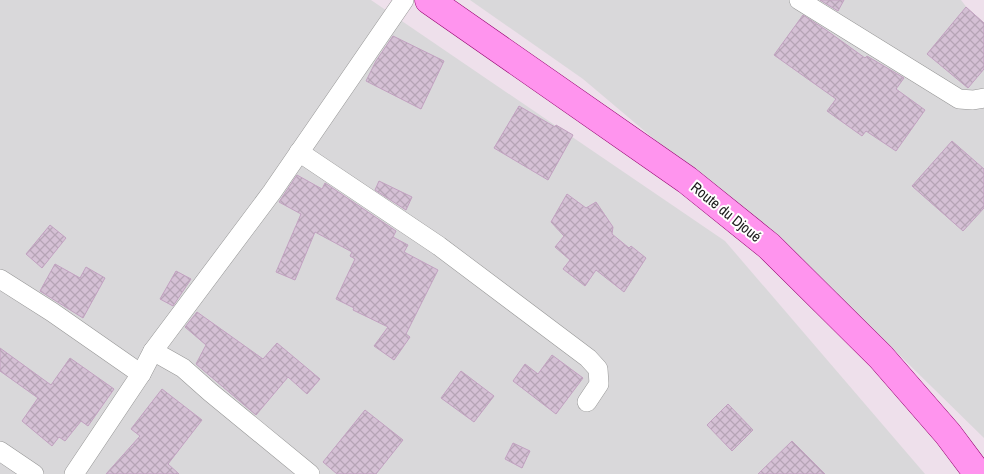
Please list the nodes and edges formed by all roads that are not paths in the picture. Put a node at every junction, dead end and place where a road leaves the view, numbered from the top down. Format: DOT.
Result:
graph roads {
  1 [pos="404,0"];
  2 [pos="429,0"];
  3 [pos="800,0"];
  4 [pos="984,98"];
  5 [pos="300,152"];
  6 [pos="0,279"];
  7 [pos="153,351"];
  8 [pos="141,374"];
  9 [pos="587,402"];
  10 [pos="0,451"];
  11 [pos="34,474"];
  12 [pos="75,474"];
  13 [pos="310,474"];
  14 [pos="978,474"];
  1 -- 5 [label="street"];
  2 -- 14 [label="main road, Route du Djoué"];
  3 -- 4 [label="street"];
  5 -- 7 [label="street"];
  5 -- 9 [label="street"];
  6 -- 8 [label="street"];
  7 -- 8 [label="street"];
  7 -- 13 [label="street"];
  8 -- 12 [label="street"];
  10 -- 11 [label="street"];
}
